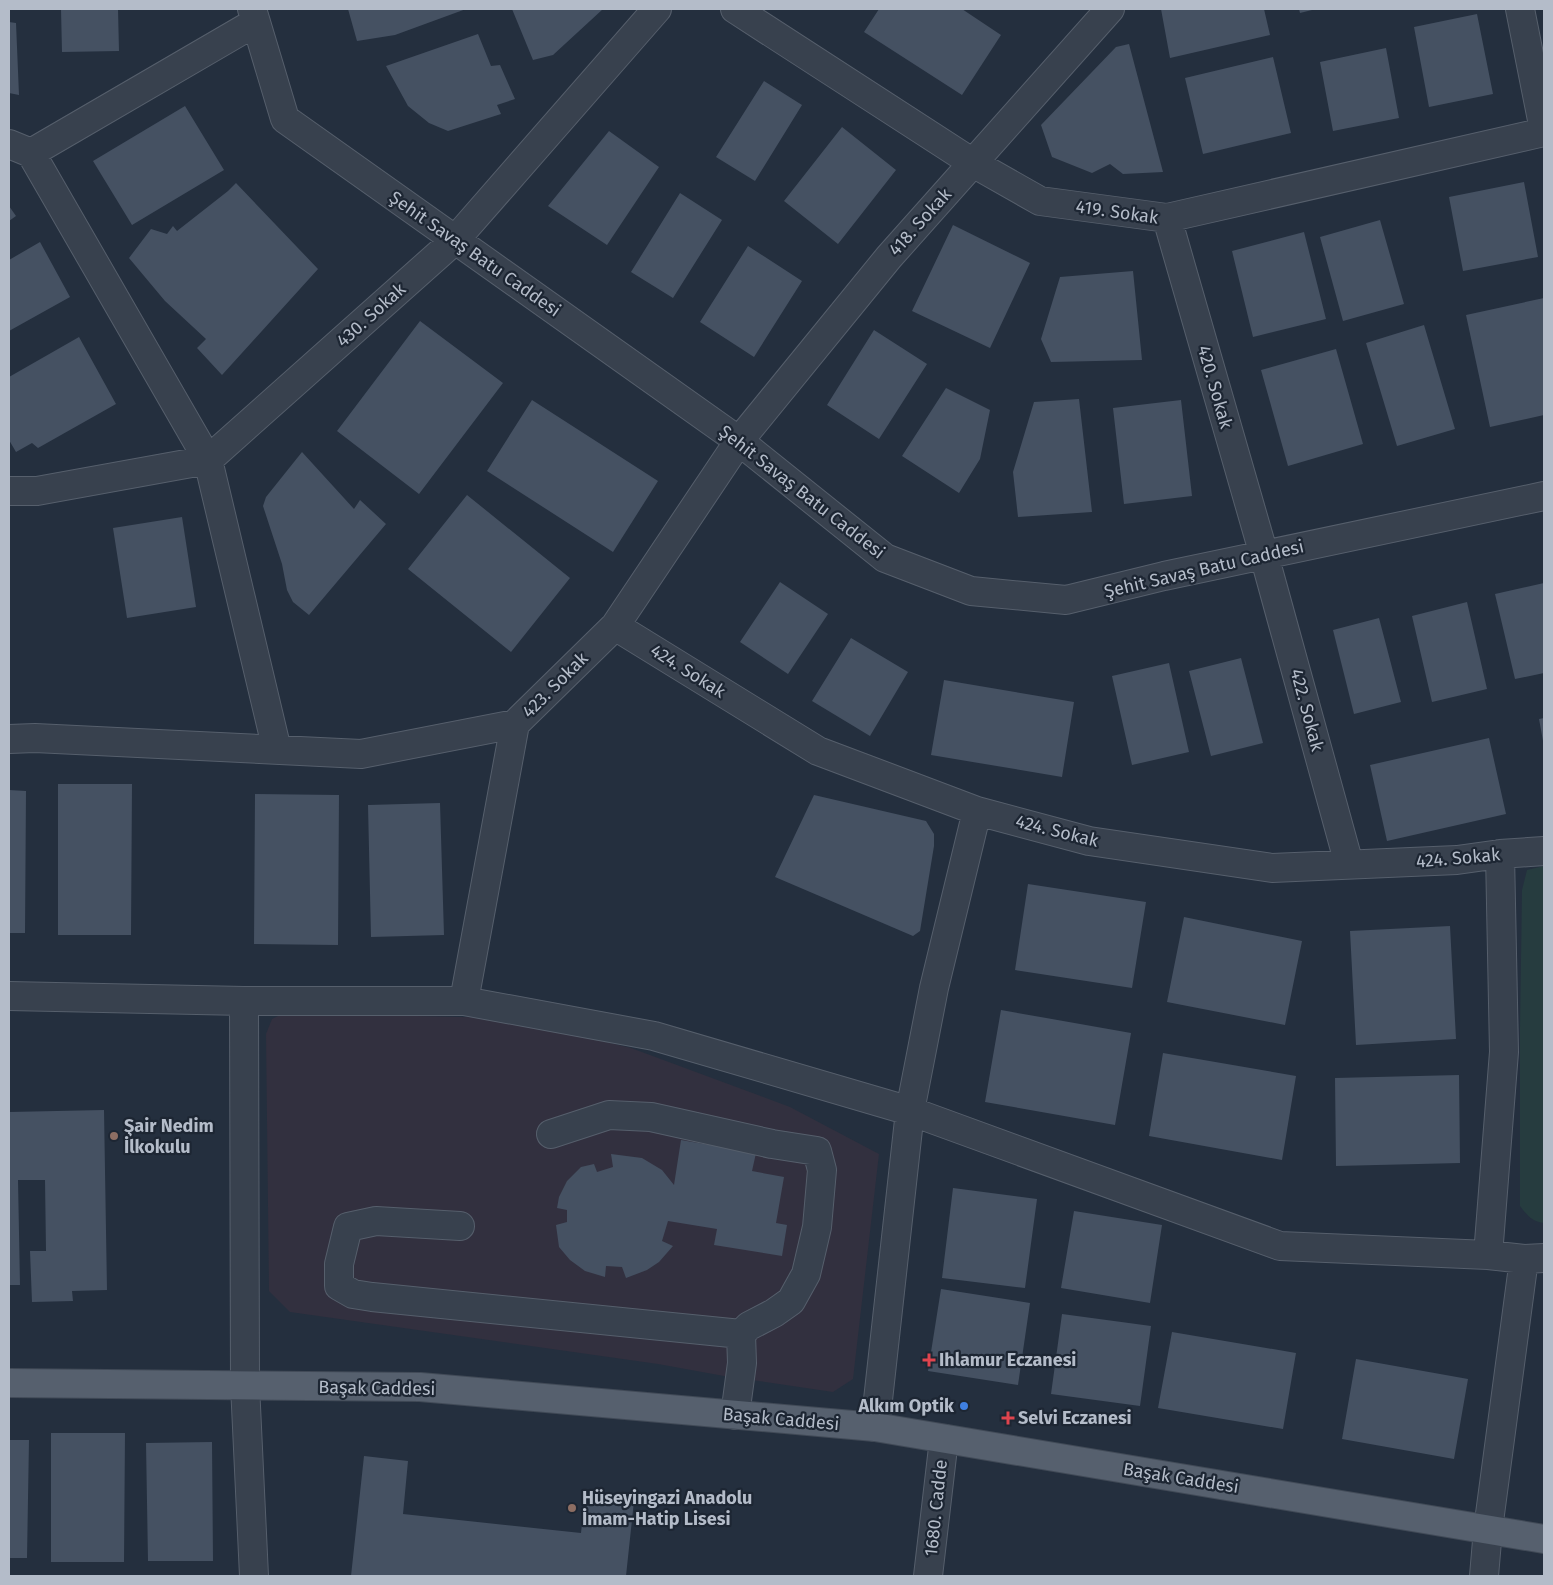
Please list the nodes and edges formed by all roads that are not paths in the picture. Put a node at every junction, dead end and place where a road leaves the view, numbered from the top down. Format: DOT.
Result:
graph roads {
  1 [pos="658,9"];
  2 [pos="735,9"];
  3 [pos="1110,9"];
  4 [pos="1520,9"];
  5 [pos="254,15"];
  6 [pos="1544,131"];
  7 [pos="20,148"];
  8 [pos="973,163"];
  9 [pos="1167,218"];
  10 [pos="455,240"];
  11 [pos="739,441"];
  12 [pos="208,460"];
  13 [pos="9,491"];
  14 [pos="1544,496"];
  15 [pos="1264,555"];
  16 [pos="615,626"];
  17 [pos="515,724"];
  18 [pos="9,739"];
  19 [pos="277,750"];
  20 [pos="977,811"];
  21 [pos="1544,851"];
  22 [pos="1500,854"];
  23 [pos="1349,864"];
  24 [pos="9,996"];
  25 [pos="244,1001"];
  26 [pos="464,1001"];
  27 [pos="910,1111"];
  28 [pos="551,1134"];
  29 [pos="460,1226"];
  30 [pos="1488,1255"];
  31 [pos="1534,1259"];
  32 [pos="742,1334"];
  33 [pos="9,1383"];
  34 [pos="245,1385"];
  35 [pos="736,1415"];
  36 [pos="875,1427"];
  37 [pos="944,1439"];
  38 [pos="1488,1529"];
  39 [pos="1544,1539"];
  40 [pos="254,1576"];
  41 [pos="928,1576"];
  42 [pos="1484,1576"];
  1 -- 10 [label="street, 430. Sokak"];
  2 -- 8 [label="street, 419. Sokak"];
  3 -- 8 [label="street, 418. Sokak"];
  4 -- 6 [label="street"];
  5 -- 7 [label="street"];
  5 -- 10 [label="street, Şehit Savaş Batu Caddesi"];
  6 -- 9 [label="street, 419. Sokak"];
  7 -- 12 [label="street"];
  8 -- 9 [label="street, 419. Sokak"];
  8 -- 11 [label="street, 418. Sokak"];
  9 -- 15 [label="street, 420. Sokak"];
  10 -- 11 [label="street, Şehit Savaş Batu Caddesi"];
  10 -- 12 [label="street, 430. Sokak"];
  11 -- 15 [label="street, Şehit Savaş Batu Caddesi"];
  11 -- 16 [label="street, 423. Sokak"];
  12 -- 13 [label="street"];
  12 -- 19 [label="street"];
  14 -- 15 [label="street, Şehit Savaş Batu Caddesi"];
  15 -- 23 [label="street, 422. Sokak"];
  16 -- 17 [label="street, 423. Sokak"];
  16 -- 20 [label="street, 424. Sokak"];
  17 -- 19 [label="street"];
  17 -- 26 [label="street, 423. Sokak"];
  18 -- 19 [label="street"];
  20 -- 23 [label="street, 424. Sokak"];
  20 -- 27 [label="street"];
  21 -- 22 [label="street, 424. Sokak"];
  22 -- 23 [label="street, 424. Sokak"];
  22 -- 30 [label="street"];
  24 -- 25 [label="street"];
  25 -- 26 [label="street"];
  25 -- 34 [label="street"];
  26 -- 27 [label="street"];
  27 -- 30 [label="street"];
  27 -- 36 [label="street"];
  28 -- 32 [label="street"];
  29 -- 32 [label="street"];
  30 -- 31 [label="street"];
  31 -- 38 [label="street"];
  32 -- 35 [label="street"];
  33 -- 34 [label="main road, Başak Caddesi"];
  34 -- 35 [label="main road, Başak Caddesi"];
  34 -- 40 [label="street"];
  35 -- 36 [label="main road, Başak Caddesi"];
  36 -- 37 [label="main road, Başak Caddesi"];
  37 -- 38 [label="main road, Başak Caddesi"];
  37 -- 41 [label="street, 1680. Cadde"];
  38 -- 39 [label="main road, Başak Caddesi"];
  38 -- 42 [label="street"];
}
